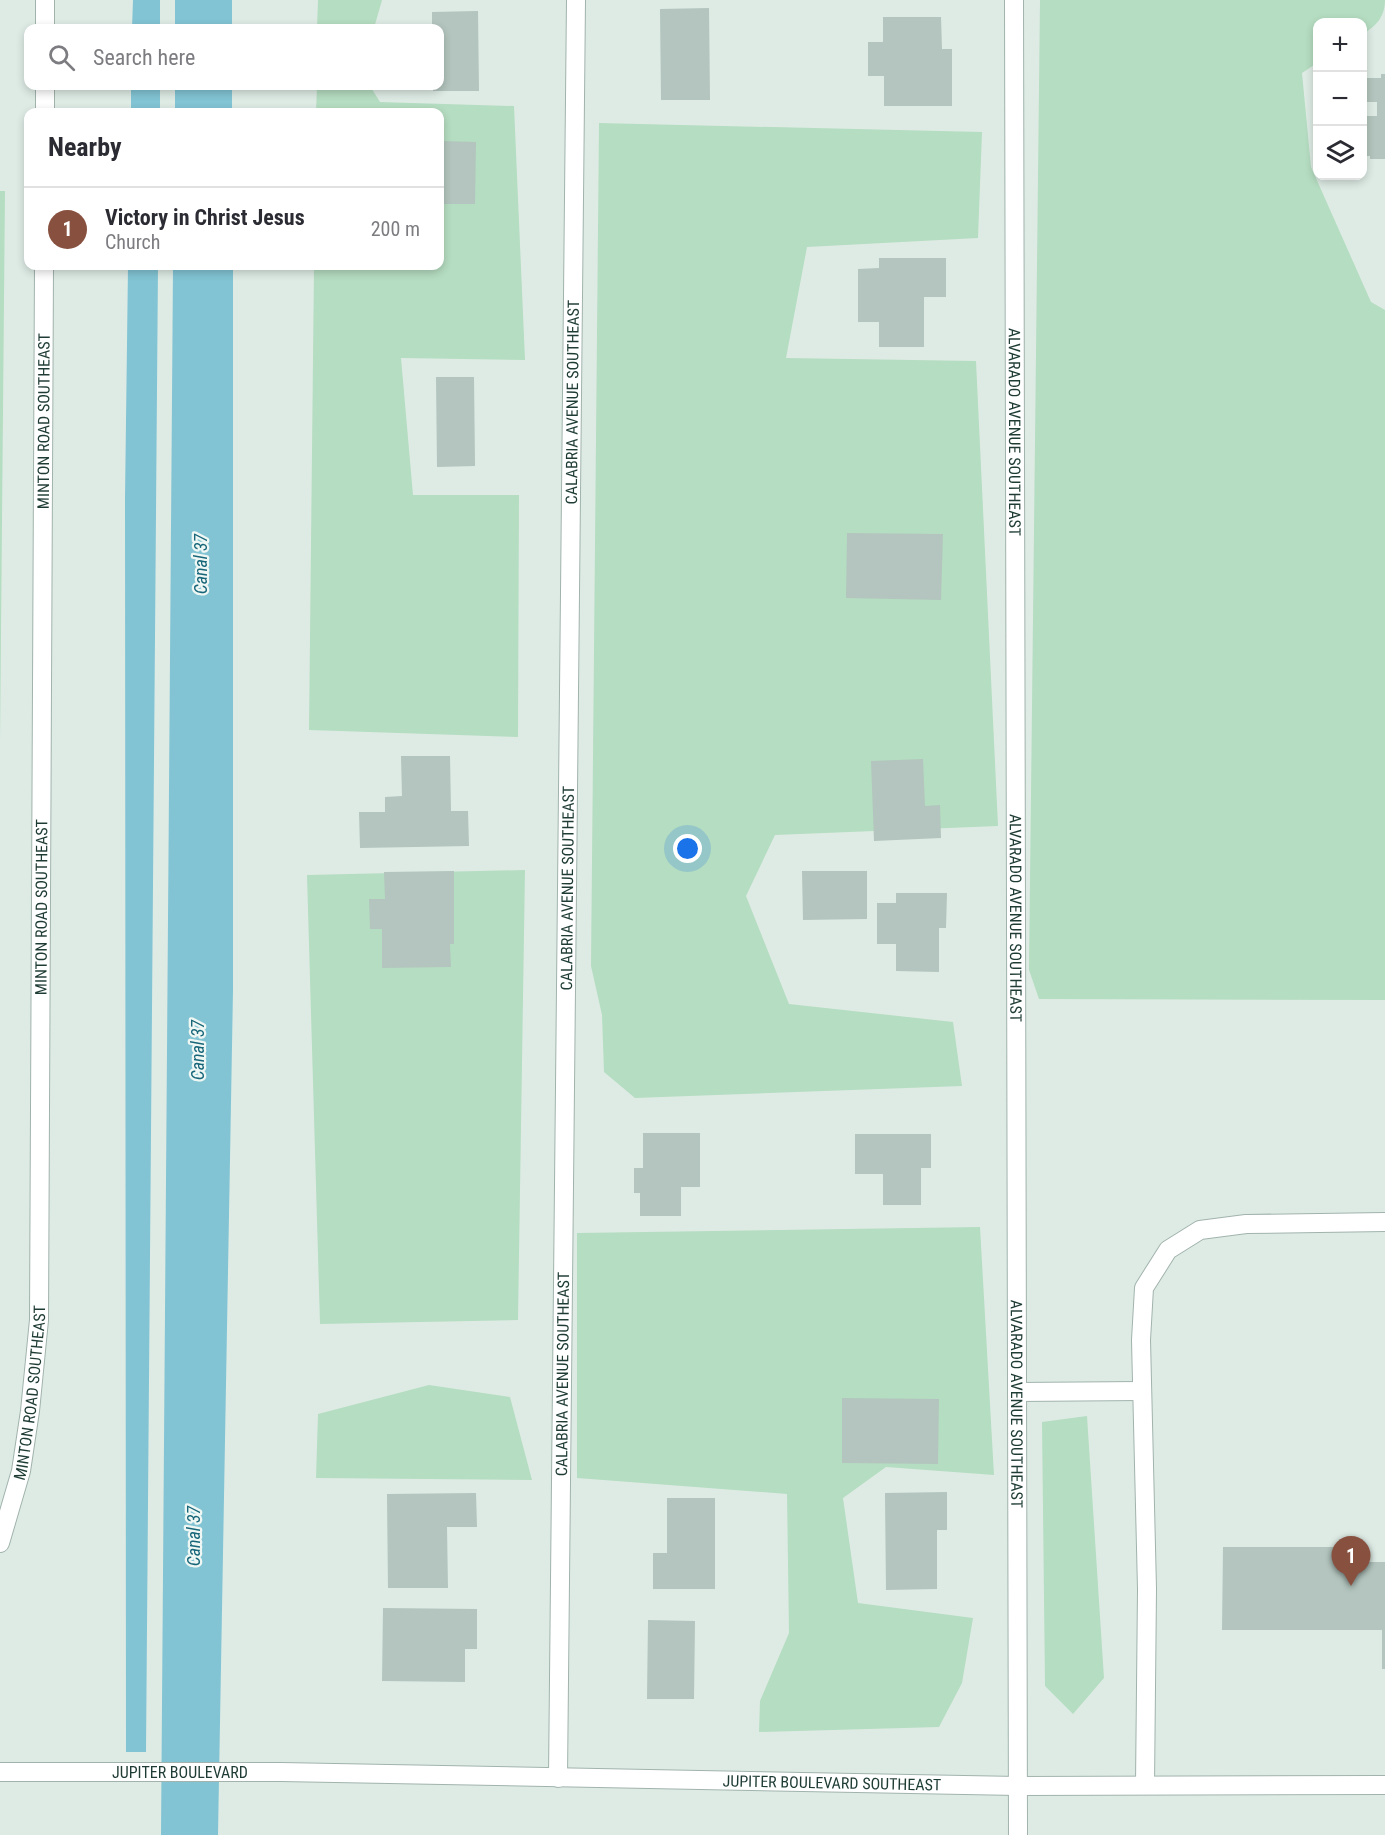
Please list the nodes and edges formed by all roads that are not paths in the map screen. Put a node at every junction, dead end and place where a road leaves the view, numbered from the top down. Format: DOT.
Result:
graph roads {
  1 [pos="45,0"];
  2 [pos="576,0"];
  3 [pos="1014,0"];
  4 [pos="45,24"];
  5 [pos="45,90"];
  6 [pos="45,108"];
  7 [pos="44,270"];
  8 [pos="1385,1222"];
  9 [pos="1142,1391"];
  10 [pos="1017,1392"];
  11 [pos="0,1543"];
  12 [pos="0,1772"];
  13 [pos="281,1772"];
  14 [pos="558,1778"];
  15 [pos="1145,1785"];
  16 [pos="1385,1785"];
  17 [pos="1018,1786"];
  18 [pos="1018,1835"];
  1 -- 4 [label="street"];
  2 -- 14 [label="street, CALABRIA AVENUE SOUTHEAST"];
  3 -- 10 [label="street, ALVARADO AVENUE SOUTHEAST"];
  5 -- 6 [label="street"];
  7 -- 11 [label="street, MINTON ROAD SOUTHEAST"];
  8 -- 9 [label="street"];
  9 -- 10 [label="street"];
  9 -- 15 [label="street"];
  10 -- 17 [label="street, ALVARADO AVENUE SOUTHEAST"];
  12 -- 13 [label="street, JUPITER BOULEVARD"];
  13 -- 14 [label="street, JUPITER BOULEVARD SOUTHEAST"];
  14 -- 17 [label="street, JUPITER BOULEVARD SOUTHEAST"];
  15 -- 16 [label="street, JUPITER BOULEVARD SOUTHEAST"];
  15 -- 17 [label="street, JUPITER BOULEVARD SOUTHEAST"];
  17 -- 18 [label="street, ALVARADO AVENUE SOUTHEAST"];
}
